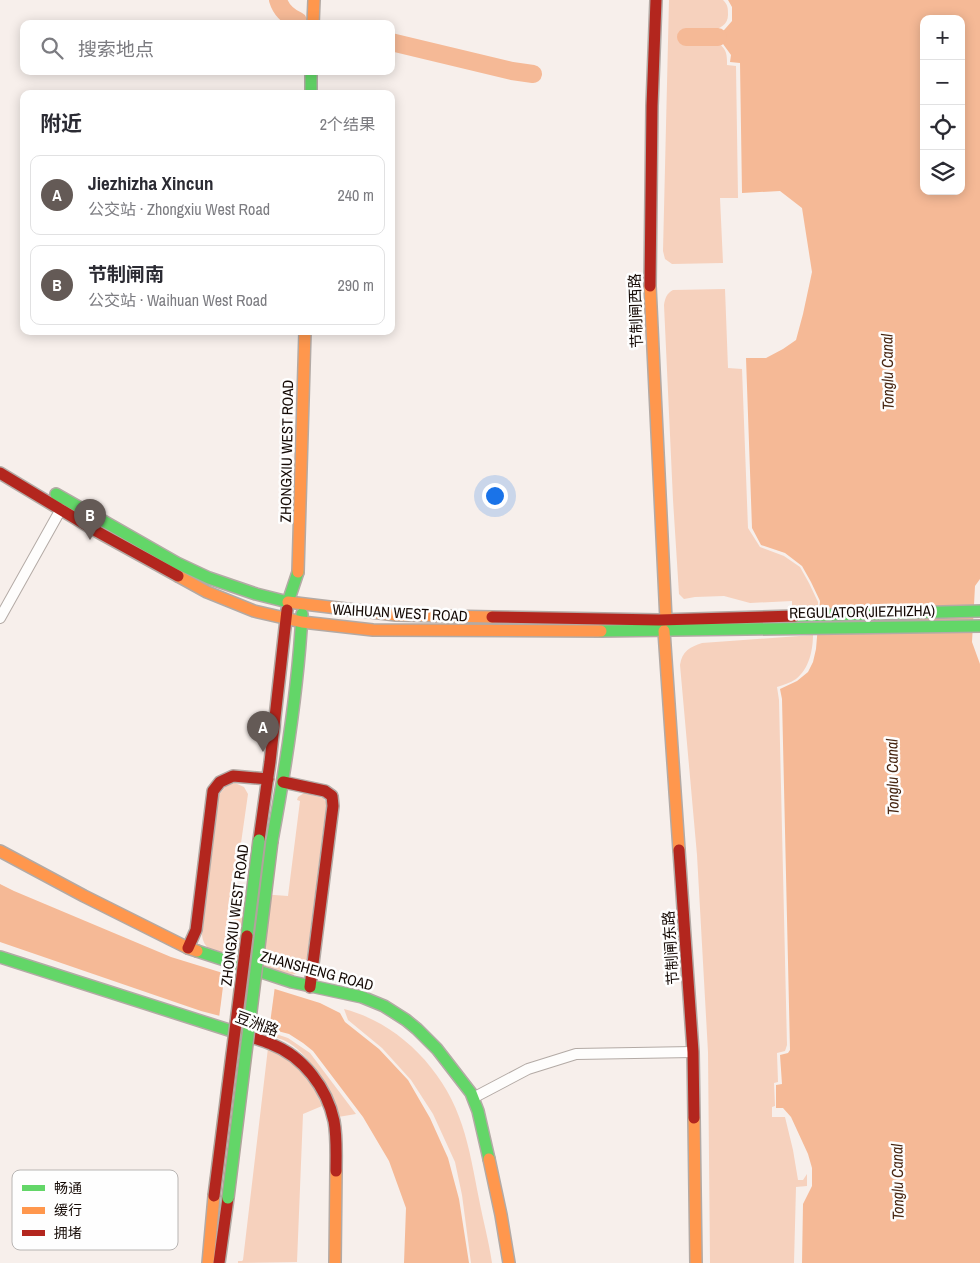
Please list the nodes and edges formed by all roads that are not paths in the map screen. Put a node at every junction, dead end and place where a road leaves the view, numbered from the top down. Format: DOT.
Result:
graph roads {
  1 [pos="314,0"];
  2 [pos="656,0"];
  3 [pos="313,20"];
  4 [pos="311,75"];
  5 [pos="311,90"];
  6 [pos="305,335"];
  7 [pos="0,463"];
  8 [pos="0,473"];
  9 [pos="61,509"];
  10 [pos="298,572"];
  11 [pos="288,602"];
  12 [pos="302,604"];
  13 [pos="980,611"];
  14 [pos="0,618"];
  15 [pos="286,619"];
  16 [pos="302,622"];
  17 [pos="744,623"];
  18 [pos="665,626"];
  19 [pos="980,626"];
  20 [pos="268,779"];
  21 [pos="283,782"];
  22 [pos="0,851"];
  23 [pos="188,948"];
  24 [pos="0,957"];
  25 [pos="310,987"];
  26 [pos="693,1052"];
  27 [pos="473,1098"];
  28 [pos="208,1263"];
  29 [pos="219,1263"];
  30 [pos="335,1263"];
  31 [pos="509,1263"];
  32 [pos="696,1263"];
  1 -- 3 [label="main road"];
  2 -- 18 [label="main road, 节制闸西路"];
  4 -- 5 [label="main road"];
  6 -- 10 [label="main road, ZHONGXIU WEST ROAD"];
  7 -- 11 [label="main road, WAIHUAN WEST ROAD"];
  8 -- 9 [label="main road, WAIHUAN WEST ROAD"];
  9 -- 14 [label="street"];
  9 -- 15 [label="main road, WAIHUAN WEST ROAD"];
  10 -- 11 [label="main road"];
  10 -- 12 [label="main road, ZHONGXIU WEST ROAD"];
  11 -- 12 [label="main road, WAIHUAN WEST ROAD"];
  11 -- 15 [label="main road, ZHONGXIU WEST ROAD"];
  12 -- 16 [label="main road, ZHONGXIU WEST ROAD"];
  12 -- 18 [label="main road, WAIHUAN WEST ROAD"];
  13 -- 17 [label="main road, REGULATOR(JIEZHIZHA)"];
  15 -- 16 [label="main road, WAIHUAN WEST ROAD"];
  15 -- 20 [label="main road, ZHONGXIU WEST ROAD"];
  16 -- 18 [label="main road, WAIHUAN WEST ROAD"];
  16 -- 21 [label="main road, ZHONGXIU WEST ROAD"];
  17 -- 18 [label="main road, WAIHUAN WEST ROAD"];
  17 -- 19 [label="main road, REGULATOR(JIEZHIZHA)"];
  18 -- 26 [label="main road, 节制闸东路"];
  20 -- 23 [label="main road"];
  20 -- 28 [label="main road, ZHONGXIU WEST ROAD, bridge"];
  21 -- 25 [label="main road"];
  21 -- 29 [label="main road, ZHONGXIU WEST ROAD, bridge"];
  22 -- 23 [label="main road, ZHANSHENG ROAD"];
  23 -- 25 [label="main road, ZHANSHENG ROAD"];
  24 -- 30 [label="main road, 豆洲路"];
  25 -- 27 [label="main road, ZHANSHENG ROAD"];
  26 -- 27 [label="street"];
  26 -- 32 [label="main road, 节制闸东路"];
  27 -- 31 [label="main road, ZHANSHENG ROAD"];
}
